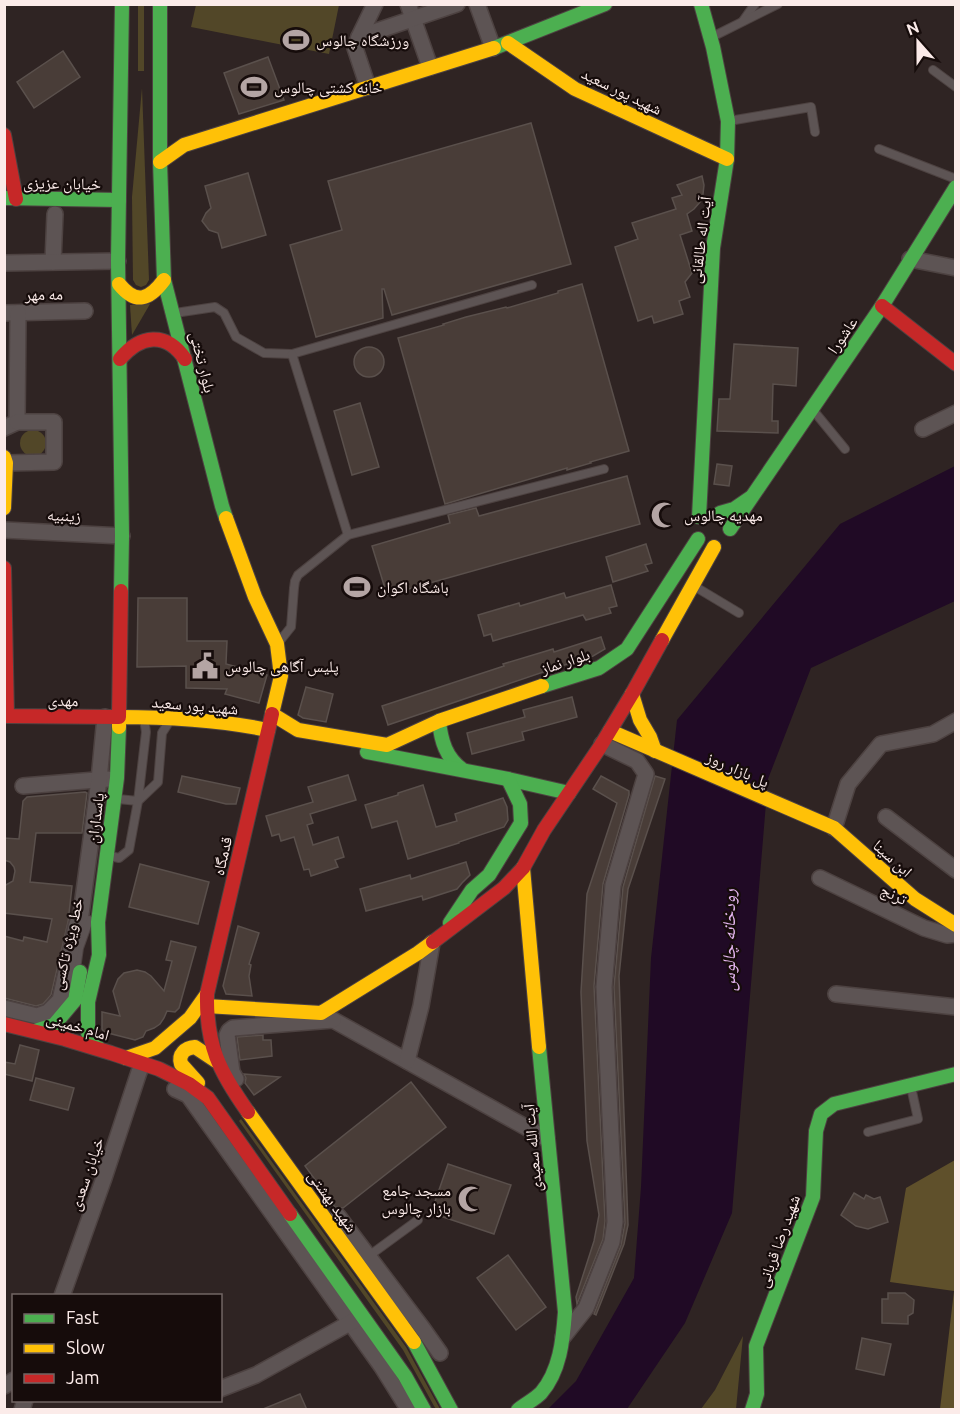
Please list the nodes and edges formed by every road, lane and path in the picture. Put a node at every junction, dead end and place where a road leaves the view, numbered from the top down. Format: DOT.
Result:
graph roads {
  1 [pos="122,4"];
  2 [pos="160,4"];
  3 [pos="375,4"];
  4 [pos="457,4"];
  5 [pos="477,4"];
  6 [pos="605,4"];
  7 [pos="701,4"];
  8 [pos="756,4"];
  9 [pos="778,4"];
  10 [pos="411,12"];
  11 [pos="742,22"];
  12 [pos="359,37"];
  13 [pos="710,38"];
  14 [pos="501,45"];
  15 [pos="430,67"];
  16 [pos="933,70"];
  17 [pos="368,87"];
  18 [pos="956,87"];
  19 [pos="728,122"];
  20 [pos="160,129"];
  21 [pos="815,132"];
  22 [pos="4,135"];
  23 [pos="184,145"];
  24 [pos="879,149"];
  25 [pos="727,159"];
  26 [pos="160,162"];
  27 [pos="956,179"];
  28 [pos="956,187"];
  29 [pos="10,198"];
  30 [pos="119,200"];
  31 [pos="55,214"];
  32 [pos="910,259"];
  33 [pos="118,261"];
  34 [pos="53,262"];
  35 [pos="4,263"];
  36 [pos="956,268"];
  37 [pos="164,280"];
  38 [pos="119,284"];
  39 [pos="532,285"];
  40 [pos="882,306"];
  41 [pos="85,311"];
  42 [pos="11,313"];
  43 [pos="173,313"];
  44 [pos="292,354"];
  45 [pos="120,359"];
  46 [pos="185,360"];
  47 [pos="956,364"];
  48 [pos="812,409"];
  49 [pos="956,413"];
  50 [pos="11,425"];
  51 [pos="923,429"];
  52 [pos="845,449"];
  53 [pos="5,460"];
  54 [pos="604,469"];
  55 [pos="701,482"];
  56 [pos="751,498"];
  57 [pos="4,508"];
  58 [pos="717,512"];
  59 [pos="699,517"];
  60 [pos="730,529"];
  61 [pos="4,530"];
  62 [pos="348,535"];
  63 [pos="122,536"];
  64 [pos="698,539"];
  65 [pos="714,546"];
  66 [pos="4,568"];
  67 [pos="693,585"];
  68 [pos="739,614"];
  69 [pos="277,644"];
  70 [pos="632,694"];
  71 [pos="272,714"];
  72 [pos="6,716"];
  73 [pos="112,717"];
  74 [pos="144,717"];
  75 [pos="171,718"];
  76 [pos="956,721"];
  77 [pos="439,722"];
  78 [pos="268,730"];
  79 [pos="606,737"];
  80 [pos="656,751"];
  81 [pos="463,770"];
  82 [pos="117,778"];
  83 [pos="508,778"];
  84 [pos="99,780"];
  85 [pos="23,786"];
  86 [pos="569,793"];
  87 [pos="114,799"];
  88 [pos="138,801"];
  89 [pos="808,817"];
  90 [pos="886,817"];
  91 [pos="111,825"];
  92 [pos="834,828"];
  93 [pos="107,853"];
  94 [pos="523,868"];
  95 [pos="956,870"];
  96 [pos="820,878"];
  97 [pos="98,922"];
  98 [pos="956,926"];
  99 [pos="956,934"];
  100 [pos="437,939"];
  101 [pos="836,994"];
  102 [pos="207,1000"];
  103 [pos="956,1007"];
  104 [pos="4,1008"];
  105 [pos="4,1016"];
  106 [pos="327,1017"];
  107 [pos="4,1024"];
  108 [pos="35,1031"];
  109 [pos="4,1033"];
  110 [pos="98,1048"];
  111 [pos="126,1058"];
  112 [pos="216,1061"];
  113 [pos="407,1061"];
  114 [pos="141,1068"];
  115 [pos="956,1074"];
  116 [pos="911,1085"];
  117 [pos="208,1098"];
  118 [pos="868,1132"];
  119 [pos="547,1139"];
  120 [pos="418,1220"];
  121 [pos="363,1261"];
  122 [pos="63,1294"];
  123 [pos="356,1319"];
  124 [pos="563,1337"];
  125 [pos="440,1353"];
  126 [pos="222,1388"];
  127 [pos="409,1410"];
  128 [pos="424,1410"];
  129 [pos="451,1410"];
  130 [pos="518,1410"];
  131 [pos="752,1410"];
  1 -- 30 [label="main road"];
  2 -- 20 [label="main road, بلوار تختی"];
  3 -- 12 [label="street"];
  4 -- 10 [label="street"];
  5 -- 14 [label="street"];
  6 -- 14 [label="main road"];
  7 -- 13 [label="main road, آیت اله طالقانی"];
  8 -- 11 [label="lane"];
  9 -- 11 [label="lane"];
  10 -- 12 [label="street"];
  10 -- 15 [label="street"];
  11 -- 13 [label="lane"];
  12 -- 17 [label="street"];
  13 -- 19 [label="main road, آیت اله طالقانی"];
  14 -- 15 [label="main road"];
  14 -- 25 [label="main road, شهید پور سعید"];
  15 -- 17 [label="main road"];
  16 -- 18 [label="lane"];
  17 -- 23 [label="main road"];
  19 -- 21 [label="lane"];
  19 -- 25 [label="main road, آیت اله طالقانی"];
  20 -- 23 [label="main road"];
  20 -- 26 [label="main road, بلوار تختی"];
  22 -- 29 [label="main road"];
  23 -- 26 [label="main road"];
  24 -- 27 [label="lane"];
  25 -- 55 [label="main road, آیت اله طالقانی"];
  26 -- 37 [label="main road, بلوار تختی"];
  28 -- 32 [label="main road, عاشورا"];
  29 -- 30 [label="main road, خیابان عزیزی"];
  30 -- 33 [label="main road"];
  31 -- 34 [label="street"];
  32 -- 36 [label="street"];
  32 -- 40 [label="main road, عاشورا"];
  33 -- 34 [label="street"];
  33 -- 38 [label="main road"];
  34 -- 35 [label="street"];
  37 -- 38 [label="main road"];
  37 -- 43 [label="main road, بلوار تختی"];
  38 -- 45 [label="main road"];
  39 -- 44 [label="lane"];
  40 -- 47 [label="main road"];
  40 -- 48 [label="main road, عاشورا"];
  41 -- 42 [label="street, مه مهر"];
  42 -- 50 [label="street"];
  43 -- 44 [label="lane"];
  43 -- 46 [label="main road, بلوار تختی"];
  44 -- 62 [label="lane"];
  45 -- 46 [label="main road"];
  45 -- 63 [label="main road"];
  46 -- 69 [label="main road, بلوار تختی"];
  48 -- 52 [label="lane"];
  48 -- 56 [label="main road, عاشورا"];
  49 -- 51 [label="street"];
  50 -- 53 [label="street"];
  53 -- 57 [label="main road"];
  54 -- 62 [label="lane"];
  55 -- 58 [label="main road"];
  55 -- 59 [label="main road, آیت اله طالقانی"];
  56 -- 58 [label="main road"];
  56 -- 60 [label="main road, عاشورا"];
  58 -- 59 [label="main road"];
  58 -- 60 [label="main road"];
  59 -- 64 [label="main road"];
  60 -- 65 [label="main road"];
  61 -- 63 [label="street, زینبیه"];
  62 -- 69 [label="lane"];
  63 -- 73 [label="main road"];
  64 -- 65 [label="main road"];
  64 -- 77 [label="main road, بلوار نماز"];
  65 -- 67 [label="main road"];
  66 -- 72 [label="main road"];
  67 -- 68 [label="lane"];
  67 -- 70 [label="main road"];
  69 -- 71 [label="main road, بلوار تختی"];
  70 -- 79 [label="main road"];
  70 -- 80 [label="main road"];
  71 -- 77 [label="main road, بلوار نماز"];
  71 -- 78 [label="main road, قدمگاه"];
  72 -- 73 [label="main road, مهدی"];
  73 -- 74 [label="main road, شهید پور سعید"];
  73 -- 82 [label="main road, پاسداران"];
  73 -- 84 [label="street"];
  74 -- 75 [label="main road, شهید پور سعید"];
  74 -- 88 [label="lane"];
  75 -- 78 [label="main road, شهید پور سعید"];
  75 -- 88 [label="lane"];
  76 -- 92 [label="street"];
  77 -- 81 [label="main road"];
  78 -- 81 [label="main road, شهید پور سعید"];
  78 -- 102 [label="main road, قدمگاه"];
  79 -- 80 [label="main road"];
  79 -- 86 [label="main road"];
  79 -- 124 [label="street"];
  80 -- 89 [label="main road, پل بازار روز"];
  81 -- 83 [label="main road, شهید پور سعید"];
  82 -- 84 [label="street"];
  82 -- 87 [label="main road, پاسداران"];
  83 -- 86 [label="main road, شهید پور سعید"];
  83 -- 100 [label="main road"];
  84 -- 85 [label="street"];
  84 -- 104 [label="street"];
  86 -- 94 [label="main road"];
  87 -- 88 [label="lane"];
  87 -- 91 [label="main road, پاسداران"];
  88 -- 93 [label="lane"];
  89 -- 92 [label="main road, ابن سینا"];
  90 -- 95 [label="street"];
  91 -- 93 [label="main road, پاسداران"];
  91 -- 105 [label="lane, خط ویژه تاکسی"];
  92 -- 98 [label="main road, ابن سینا"];
  93 -- 97 [label="main road, پاسداران"];
  94 -- 100 [label="main road"];
  94 -- 119 [label="main road, آیت الله سعیدی"];
  96 -- 99 [label="street, ترنج"];
  97 -- 108 [label="main road"];
  97 -- 110 [label="main road"];
  100 -- 106 [label="main road"];
  100 -- 113 [label="street"];
  101 -- 103 [label="street"];
  102 -- 106 [label="main road"];
  102 -- 111 [label="main road"];
  102 -- 112 [label="main road, شهید بهشتی"];
  106 -- 113 [label="street"];
  106 -- 121 [label="street"];
  107 -- 108 [label="main road, امام خمینی"];
  108 -- 110 [label="main road, امام خمینی"];
  109 -- 114 [label="street"];
  110 -- 111 [label="main road, امام خمینی"];
  111 -- 114 [label="main road, امام خمینی"];
  112 -- 117 [label="main road"];
  112 -- 121 [label="main road, شهید بهشتی"];
  113 -- 119 [label="street"];
  114 -- 117 [label="main road"];
  114 -- 122 [label="street, خیابان سعدی"];
  114 -- 123 [label="street"];
  115 -- 116 [label="main road, شهید رضا قربانی"];
  116 -- 118 [label="lane"];
  116 -- 131 [label="main road, شهید رضا قربانی"];
  117 -- 123 [label="main road"];
  119 -- 124 [label="main road, آیت الله سعیدی"];
  120 -- 121 [label="lane"];
  121 -- 125 [label="street"];
  121 -- 129 [label="main road, شهید بهشتی"];
  123 -- 126 [label="street"];
  123 -- 127 [label="street"];
  123 -- 128 [label="main road"];
  124 -- 130 [label="main road, آیت الله سعیدی"];
}
